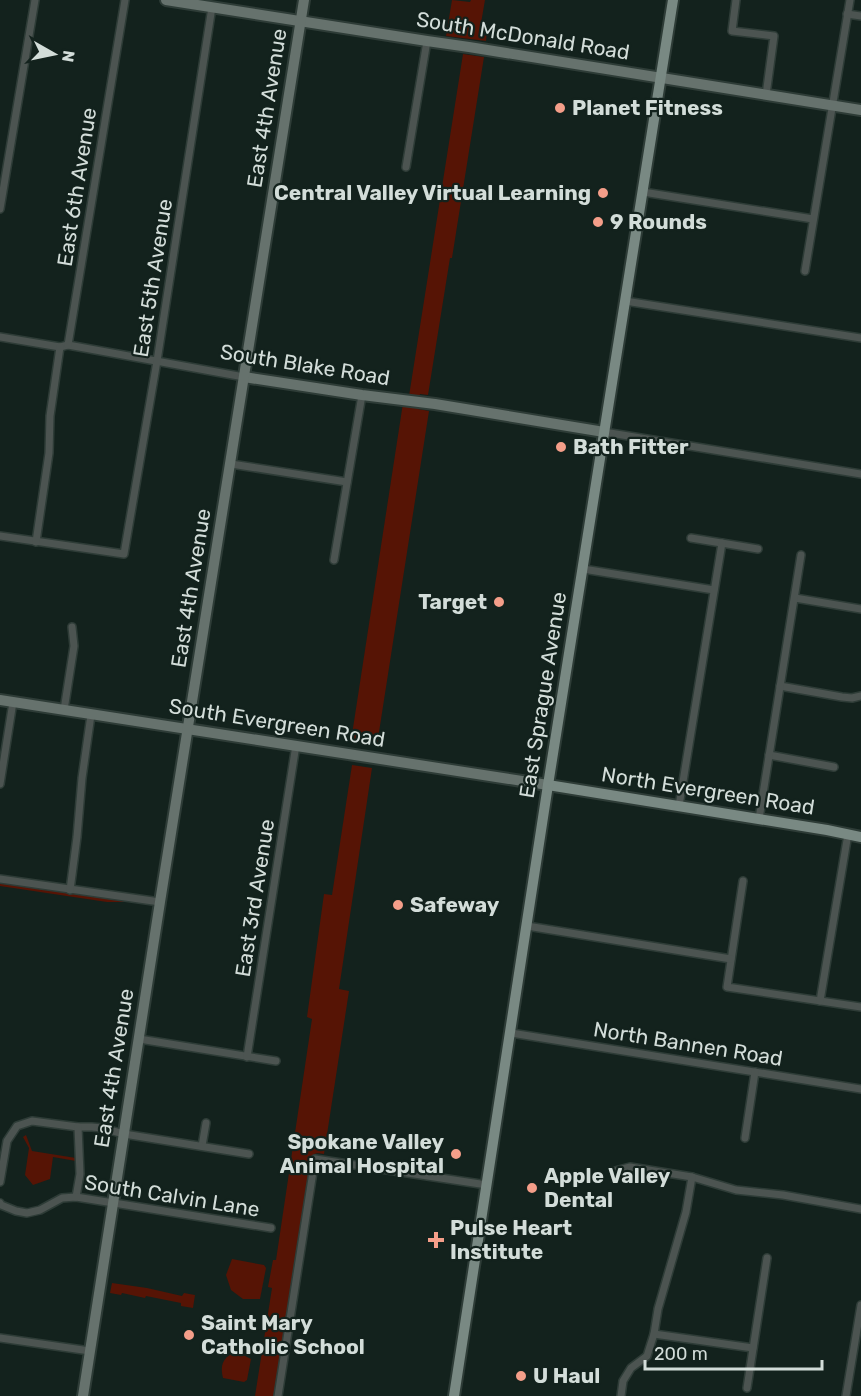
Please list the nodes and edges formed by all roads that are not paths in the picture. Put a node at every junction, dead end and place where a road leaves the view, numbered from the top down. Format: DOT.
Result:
graph roads {
  1 [pos="35,0"];
  2 [pos="125,0"];
  3 [pos="166,0"];
  4 [pos="304,0"];
  5 [pos="673,0"];
  6 [pos="736,0"];
  7 [pos="850,0"];
  8 [pos="212,8"];
  9 [pos="848,14"];
  10 [pos="861,16"];
  11 [pos="301,21"];
  12 [pos="427,41"];
  13 [pos="661,77"];
  14 [pos="766,95"];
  15 [pos="831,105"];
  16 [pos="861,110"];
  17 [pos="406,167"];
  18 [pos="643,192"];
  19 [pos="0,209"];
  20 [pos="813,219"];
  21 [pos="805,271"];
  22 [pos="625,301"];
  23 [pos="0,338"];
  24 [pos="861,338"];
  25 [pos="64,346"];
  26 [pos="157,361"];
  27 [pos="244,377"];
  28 [pos="362,395"];
  29 [pos="604,432"];
  30 [pos="231,465"];
  31 [pos="861,474"];
  32 [pos="347,482"];
  33 [pos="0,536"];
  34 [pos="691,538"];
  35 [pos="36,542"];
  36 [pos="722,543"];
  37 [pos="758,549"];
  38 [pos="801,555"];
  39 [pos="334,560"];
  40 [pos="583,570"];
  41 [pos="714,590"];
  42 [pos="795,598"];
  43 [pos="861,609"];
  44 [pos="72,627"];
  45 [pos="780,686"];
  46 [pos="861,696"];
  47 [pos="0,700"];
  48 [pos="13,702"];
  49 [pos="64,710"];
  50 [pos="91,715"];
  51 [pos="188,728"];
  52 [pos="296,745"];
  53 [pos="770,755"];
  54 [pos="834,766"];
  55 [pos="0,784"];
  56 [pos="549,785"];
  57 [pos="680,806"];
  58 [pos="759,819"];
  59 [pos="848,834"];
  60 [pos="861,837"];
  61 [pos="0,879"];
  62 [pos="743,881"];
  63 [pos="70,890"];
  64 [pos="160,902"];
  65 [pos="527,926"];
  66 [pos="731,959"];
  67 [pos="820,1001"];
  68 [pos="861,1007"];
  69 [pos="511,1033"];
  70 [pos="139,1039"];
  71 [pos="247,1056"];
  72 [pos="276,1061"];
  73 [pos="754,1072"];
  74 [pos="861,1089"];
  75 [pos="206,1123"];
  76 [pos="78,1127"];
  77 [pos="124,1134"];
  78 [pos="745,1138"];
  79 [pos="202,1146"];
  80 [pos="249,1154"];
  81 [pos="615,1171"];
  82 [pos="692,1177"];
  83 [pos="0,1182"];
  84 [pos="487,1185"];
  85 [pos="76,1197"];
  86 [pos="114,1203"];
  87 [pos="0,1204"];
  88 [pos="861,1209"];
  89 [pos="271,1228"];
  90 [pos="766,1258"];
  91 [pos="861,1305"];
  92 [pos="654,1334"];
  93 [pos="0,1338"];
  94 [pos="753,1348"];
  95 [pos="90,1351"];
  96 [pos="747,1388"];
  97 [pos="82,1396"];
  98 [pos="279,1396"];
  99 [pos="454,1396"];
  100 [pos="621,1396"];
  101 [pos="846,1396"];
  1 -- 19 [label="street"];
  2 -- 25 [label="street, East 6th Avenue"];
  3 -- 8 [label="street, South McDonald Road"];
  4 -- 11 [label="street, East 4th Avenue"];
  5 -- 13 [label="main road, East Sprague Avenue"];
  6 -- 14 [label="street"];
  7 -- 9 [label="street"];
  8 -- 11 [label="street, South McDonald Road"];
  8 -- 26 [label="street, East 5th Avenue"];
  9 -- 10 [label="street"];
  9 -- 15 [label="street"];
  11 -- 12 [label="street, South McDonald Road"];
  11 -- 27 [label="street, East 4th Avenue"];
  12 -- 13 [label="street, South McDonald Road"];
  12 -- 17 [label="street"];
  13 -- 14 [label="street, South McDonald Road"];
  13 -- 18 [label="main road, East Sprague Avenue"];
  14 -- 15 [label="street, South McDonald Road"];
  15 -- 16 [label="street, South McDonald Road"];
  15 -- 20 [label="street"];
  18 -- 20 [label="street"];
  18 -- 22 [label="main road, East Sprague Avenue"];
  20 -- 21 [label="street"];
  22 -- 24 [label="street"];
  22 -- 29 [label="main road, East Sprague Avenue"];
  23 -- 25 [label="street, South Blake Road"];
  25 -- 26 [label="street, South Blake Road"];
  25 -- 35 [label="street, East 6th Avenue"];
  26 -- 27 [label="street, South Blake Road"];
  26 -- 35 [label="street, East 5th Avenue"];
  27 -- 28 [label="street, South Blake Road"];
  27 -- 30 [label="street, East 4th Avenue"];
  28 -- 29 [label="street, South Blake Road"];
  28 -- 32 [label="street"];
  29 -- 31 [label="street"];
  29 -- 40 [label="main road, East Sprague Avenue"];
  30 -- 32 [label="street"];
  30 -- 51 [label="street, East 4th Avenue"];
  32 -- 39 [label="street"];
  33 -- 35 [label="street"];
  34 -- 36 [label="street"];
  36 -- 37 [label="street"];
  36 -- 41 [label="street"];
  38 -- 42 [label="street"];
  40 -- 41 [label="street"];
  40 -- 56 [label="main road, East Sprague Avenue"];
  41 -- 57 [label="street"];
  42 -- 43 [label="street"];
  42 -- 45 [label="street"];
  44 -- 49 [label="street"];
  45 -- 46 [label="street"];
  45 -- 53 [label="street"];
  47 -- 48 [label="street, South Evergreen Road"];
  48 -- 49 [label="street, South Evergreen Road"];
  48 -- 55 [label="street"];
  49 -- 50 [label="street, South Evergreen Road"];
  50 -- 51 [label="street, South Evergreen Road"];
  50 -- 63 [label="street"];
  51 -- 52 [label="street, South Evergreen Road"];
  51 -- 64 [label="street, East 4th Avenue"];
  52 -- 56 [label="street, South Evergreen Road"];
  52 -- 71 [label="street, East 3rd Avenue"];
  53 -- 54 [label="street"];
  53 -- 58 [label="street"];
  56 -- 57 [label="main road, North Evergreen Road"];
  56 -- 65 [label="main road, East Sprague Avenue"];
  57 -- 58 [label="main road, North Evergreen Road"];
  58 -- 59 [label="main road, North Evergreen Road"];
  59 -- 60 [label="main road, North Evergreen Road"];
  59 -- 67 [label="street"];
  61 -- 63 [label="street"];
  62 -- 66 [label="street"];
  63 -- 64 [label="street"];
  64 -- 70 [label="street, East 4th Avenue"];
  65 -- 66 [label="street"];
  65 -- 69 [label="main road, East Sprague Avenue"];
  66 -- 67 [label="street"];
  67 -- 68 [label="street"];
  69 -- 73 [label="street, North Bannen Road"];
  69 -- 84 [label="main road, East Sprague Avenue"];
  70 -- 71 [label="street"];
  70 -- 77 [label="street, East 4th Avenue"];
  71 -- 72 [label="street"];
  73 -- 74 [label="street, North Bannen Road"];
  73 -- 78 [label="street"];
  75 -- 79 [label="street"];
  76 -- 77 [label="street"];
  76 -- 83 [label="street"];
  76 -- 85 [label="street"];
  77 -- 79 [label="street"];
  77 -- 86 [label="street, East 4th Avenue"];
  79 -- 80 [label="street"];
  81 -- 82 [label="street"];
  82 -- 88 [label="street"];
  82 -- 92 [label="street"];
  84 -- 98 [label="street"];
  84 -- 99 [label="main road, East Sprague Avenue"];
  85 -- 86 [label="street, South Calvin Lane"];
  85 -- 87 [label="street, South Calvin Lane"];
  86 -- 89 [label="street, South Calvin Lane"];
  86 -- 95 [label="street, East 4th Avenue"];
  90 -- 94 [label="street"];
  91 -- 101 [label="street"];
  92 -- 94 [label="street"];
  92 -- 100 [label="street"];
  93 -- 95 [label="street"];
  94 -- 96 [label="street"];
  95 -- 97 [label="street, East 4th Avenue"];
}
